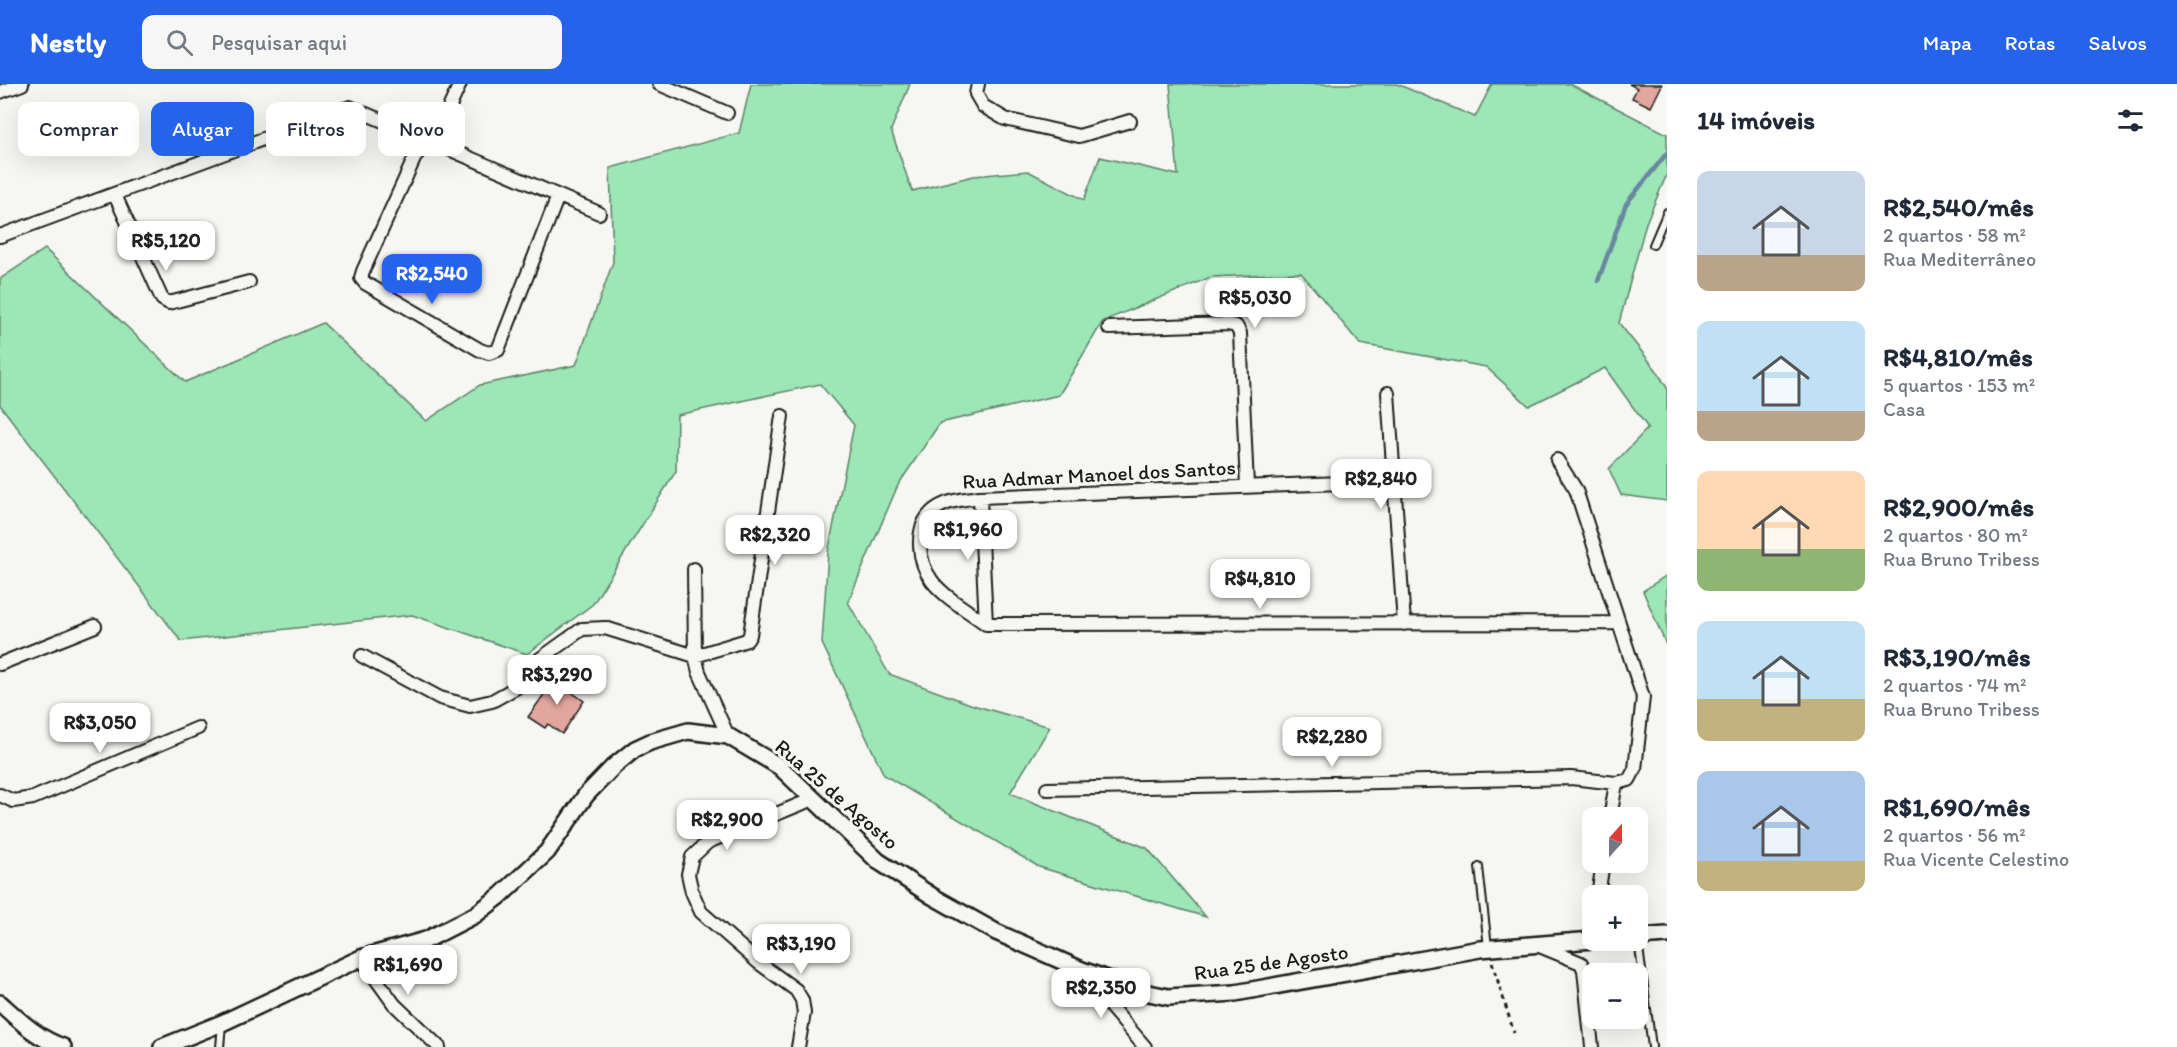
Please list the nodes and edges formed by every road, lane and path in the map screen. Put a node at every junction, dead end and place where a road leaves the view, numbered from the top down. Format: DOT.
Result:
graph roads {
  1 [pos="22,84"];
  2 [pos="460,84"];
  3 [pos="659,84"];
  4 [pos="978,84"];
  5 [pos="0,92"];
  6 [pos="452,102"];
  7 [pos="727,113"];
  8 [pos="378,118"];
  9 [pos="1130,121"];
  10 [pos="465,155"];
  11 [pos="416,156"];
  12 [pos="115,195"];
  13 [pos="558,196"];
  14 [pos="1667,212"];
  15 [pos="599,213"];
  16 [pos="0,236"];
  17 [pos="1653,245"];
  18 [pos="249,282"];
  19 [pos="1108,328"];
  20 [pos="1388,393"];
  21 [pos="782,416"];
  22 [pos="1557,460"];
  23 [pos="1394,481"];
  24 [pos="1247,486"];
  25 [pos="980,497"];
  26 [pos="694,569"];
  27 [pos="1619,623"];
  28 [pos="986,624"];
  29 [pos="1404,624"];
  30 [pos="94,626"];
  31 [pos="362,656"];
  32 [pos="695,656"];
  33 [pos="0,664"];
  34 [pos="198,728"];
  35 [pos="728,736"];
  36 [pos="1616,783"];
  37 [pos="1047,789"];
  38 [pos="0,795"];
  39 [pos="813,799"];
  40 [pos="1612,807"];
  41 [pos="1479,867"];
  42 [pos="1667,935"];
  43 [pos="1648,938"];
  44 [pos="1582,941"];
  45 [pos="1537,945"];
  46 [pos="1488,948"];
  47 [pos="1640,951"];
  48 [pos="361,958"];
  49 [pos="1082,970"];
  50 [pos="0,1003"];
  51 [pos="222,1023"];
  52 [pos="1514,1033"];
  53 [pos="55,1046"];
  54 [pos="162,1047"];
  55 [pos="220,1047"];
  56 [pos="439,1047"];
  57 [pos="798,1047"];
  58 [pos="1145,1047"];
  59 [pos="1592,1047"];
  60 [pos="1652,1047"];
  1 -- 5 [label="street"];
  2 -- 6 [label="street"];
  3 -- 7 [label="street"];
  4 -- 9 [label="street"];
  8 -- 12 [label="street"];
  10 -- 13 [label="street"];
  11 -- 13 [label="street"];
  12 -- 16 [label="street"];
  12 -- 18 [label="street"];
  13 -- 15 [label="street"];
  14 -- 17 [label="lane"];
  19 -- 24 [label="street"];
  20 -- 23 [label="street"];
  21 -- 32 [label="street"];
  22 -- 27 [label="street"];
  23 -- 24 [label="street, Rua Admar Manoel dos Santos"];
  23 -- 29 [label="street"];
  24 -- 25 [label="street, Rua Admar Manoel dos Santos"];
  25 -- 28 [label="street"];
  25 -- 28 [label="street, Rua Admar Manoel dos Santos"];
  26 -- 32 [label="street"];
  27 -- 29 [label="street"];
  27 -- 36 [label="street"];
  28 -- 29 [label="street"];
  30 -- 33 [label="street"];
  31 -- 32 [label="street"];
  32 -- 35 [label="street"];
  34 -- 38 [label="street"];
  35 -- 39 [label="street, Rua 25 de Agosto"];
  35 -- 48 [label="street, Rua 25 de Agosto"];
  36 -- 37 [label="street"];
  36 -- 40 [label="street"];
  39 -- 49 [label="street, Rua 25 de Agosto"];
  39 -- 57 [label="street"];
  41 -- 46 [label="lane"];
  42 -- 43 [label="street"];
  44 -- 45 [label="street, Rua 25 de Agosto"];
  45 -- 46 [label="street, Rua 25 de Agosto"];
  45 -- 59 [label="street"];
  46 -- 49 [label="street, Rua 25 de Agosto"];
  46 -- 52 [label="path"];
  47 -- 60 [label="lane"];
  48 -- 51 [label="street, Rua 25 de Agosto"];
  48 -- 56 [label="street"];
  49 -- 58 [label="street"];
  50 -- 53 [label="street"];
  51 -- 54 [label="street, Rua 25 de Agosto"];
  51 -- 55 [label="lane"];
}
